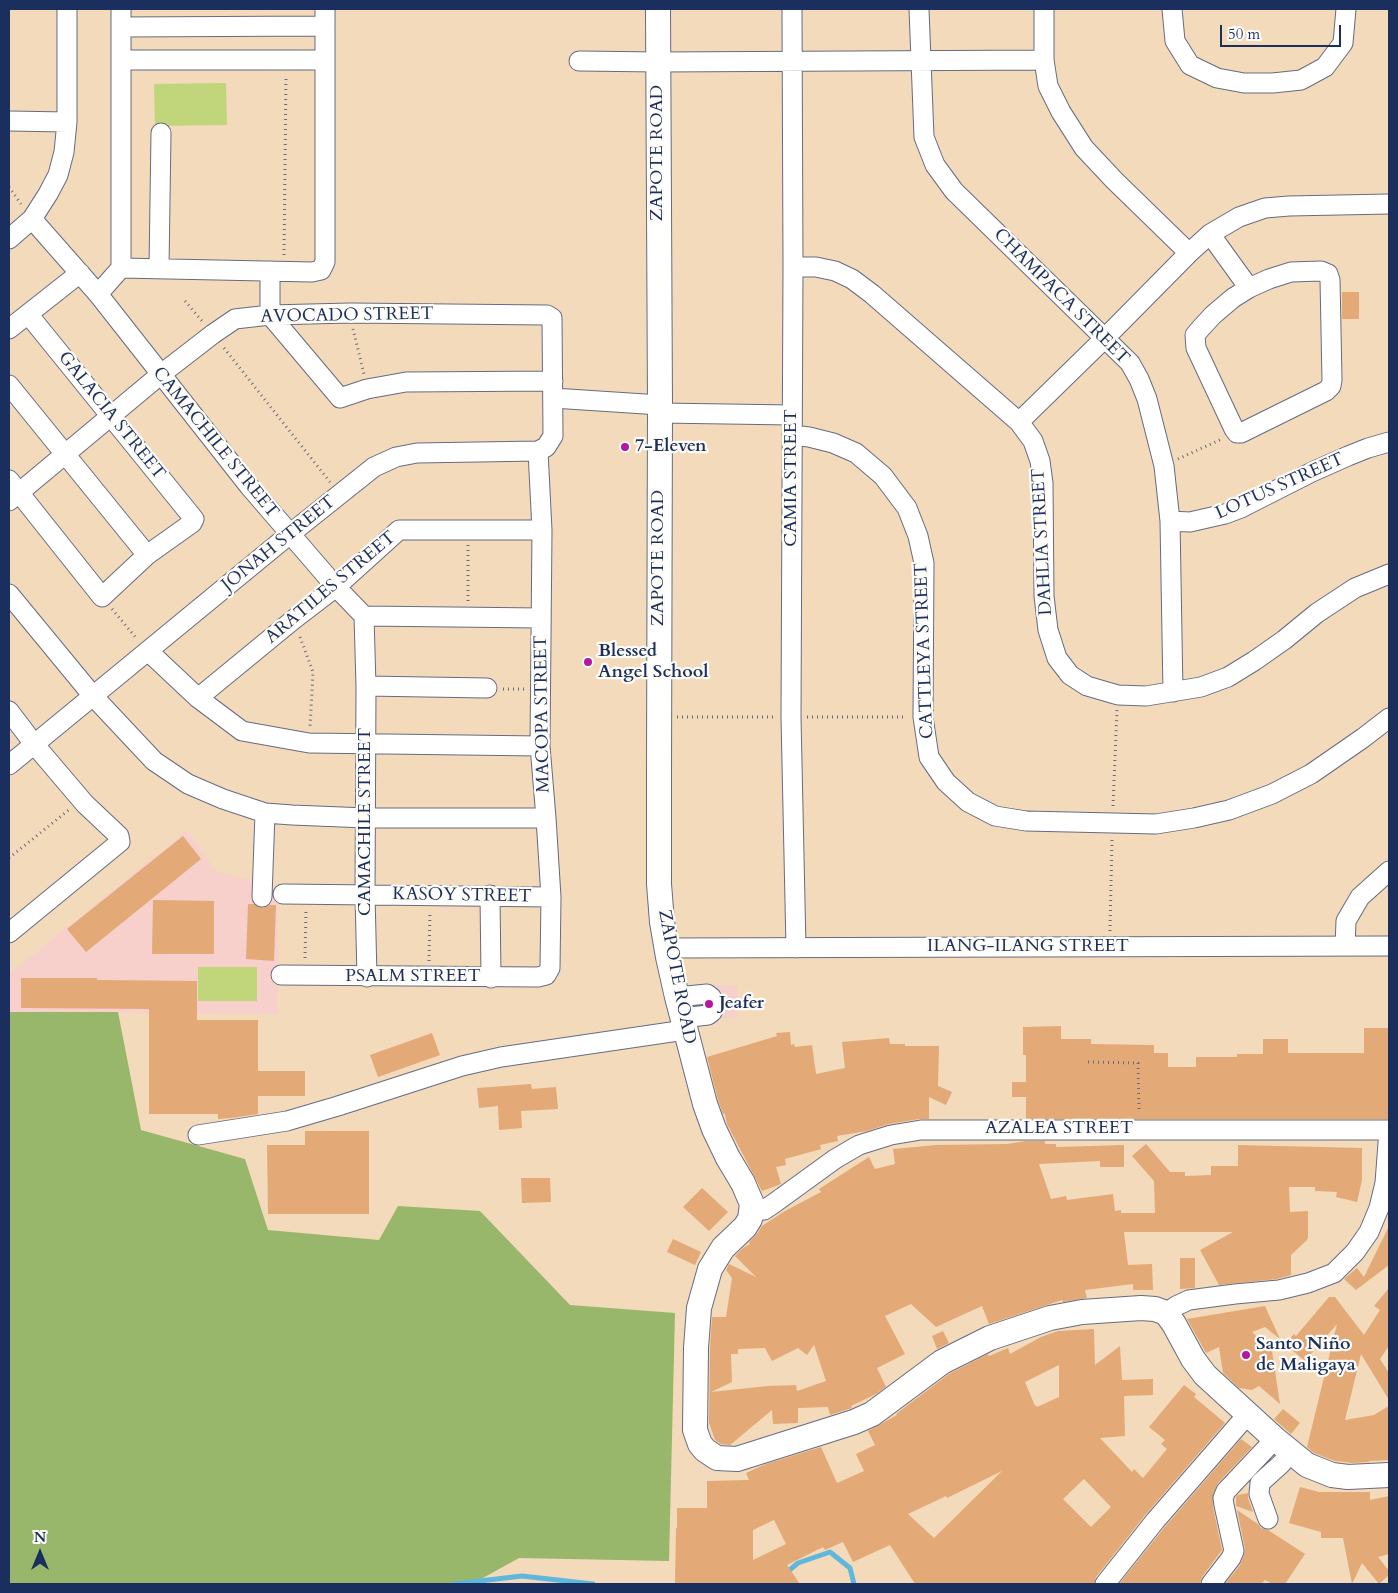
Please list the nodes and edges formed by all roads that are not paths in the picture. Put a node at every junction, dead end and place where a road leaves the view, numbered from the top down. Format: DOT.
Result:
graph roads {
  1 [pos="67,9"];
  2 [pos="658,9"];
  3 [pos="792,9"];
  4 [pos="918,9"];
  5 [pos="1044,9"];
  6 [pos="1172,9"];
  7 [pos="1346,9"];
  8 [pos="121,18"];
  9 [pos="325,18"];
  10 [pos="121,60"];
  11 [pos="326,60"];
  12 [pos="792,60"];
  13 [pos="920,60"];
  14 [pos="1044,60"];
  15 [pos="579,61"];
  16 [pos="658,62"];
  17 [pos="9,121"];
  18 [pos="67,122"];
  19 [pos="161,133"];
  20 [pos="1389,204"];
  21 [pos="32,219"];
  22 [pos="1210,234"];
  23 [pos="9,239"];
  24 [pos="1189,253"];
  25 [pos="793,267"];
  26 [pos="121,268"];
  27 [pos="159,268"];
  28 [pos="277,271"];
  29 [pos="80,273"];
  30 [pos="1249,288"];
  31 [pos="98,294"];
  32 [pos="28,314"];
  33 [pos="270,315"];
  34 [pos="9,329"];
  35 [pos="1105,338"];
  36 [pos="160,375"];
  37 [pos="9,385"];
  38 [pos="553,389"];
  39 [pos="660,409"];
  40 [pos="792,415"];
  41 [pos="112,416"];
  42 [pos="1019,422"];
  43 [pos="792,434"];
  44 [pos="1389,442"];
  45 [pos="538,451"];
  46 [pos="66,454"];
  47 [pos="12,492"];
  48 [pos="1170,522"];
  49 [pos="542,530"];
  50 [pos="290,534"];
  51 [pos="147,555"];
  52 [pos="1389,574"];
  53 [pos="336,587"];
  54 [pos="9,594"];
  55 [pos="364,616"];
  56 [pos="541,618"];
  57 [pos="148,651"];
  58 [pos="366,686"];
  59 [pos="487,688"];
  60 [pos="1174,692"];
  61 [pos="93,696"];
  62 [pos="198,698"];
  63 [pos="9,710"];
  64 [pos="1389,718"];
  65 [pos="34,744"];
  66 [pos="366,744"];
  67 [pos="540,746"];
  68 [pos="9,765"];
  69 [pos="265,813"];
  70 [pos="366,818"];
  71 [pos="546,818"];
  72 [pos="1389,870"];
  73 [pos="283,894"];
  74 [pos="365,895"];
  75 [pos="490,895"];
  76 [pos="551,896"];
  77 [pos="262,897"];
  78 [pos="9,933"];
  79 [pos="1345,946"];
  80 [pos="1389,946"];
  81 [pos="666,948"];
  82 [pos="796,948"];
  83 [pos="280,975"];
  84 [pos="546,975"];
  85 [pos="367,977"];
  86 [pos="491,978"];
  87 [pos="681,1015"];
  88 [pos="1389,1130"];
  89 [pos="198,1135"];
  90 [pos="752,1212"];
  91 [pos="1166,1313"];
  92 [pos="1248,1414"];
  93 [pos="1283,1445"];
  94 [pos="1389,1475"];
  95 [pos="1268,1519"];
  96 [pos="1106,1584"];
  97 [pos="1211,1584"];
  1 -- 18 [label="street"];
  2 -- 16 [label="main road, ZAPOTE ROAD"];
  3 -- 12 [label="street, CAMIA STREET"];
  4 -- 13 [label="street, CHAMPACA STREET"];
  5 -- 14 [label="street"];
  6 -- 7 [label="street"];
  8 -- 9 [label="street"];
  8 -- 10 [label="street"];
  9 -- 11 [label="street"];
  10 -- 11 [label="street"];
  10 -- 26 [label="street"];
  11 -- 28 [label="street"];
  12 -- 13 [label="street"];
  12 -- 16 [label="street"];
  12 -- 25 [label="street, CAMIA STREET"];
  13 -- 14 [label="street"];
  13 -- 35 [label="street, CHAMPACA STREET"];
  14 -- 24 [label="street"];
  15 -- 16 [label="street"];
  16 -- 39 [label="main road, ZAPOTE ROAD"];
  17 -- 18 [label="street"];
  18 -- 21 [label="street"];
  19 -- 27 [label="street"];
  20 -- 22 [label="street"];
  21 -- 23 [label="street"];
  21 -- 29 [label="street, CAMACHILE STREET"];
  22 -- 24 [label="street"];
  22 -- 30 [label="street"];
  24 -- 35 [label="street"];
  25 -- 40 [label="street, CAMIA STREET"];
  25 -- 42 [label="street, DAHLIA STREET"];
  26 -- 27 [label="street"];
  26 -- 31 [label="street"];
  27 -- 28 [label="street"];
  28 -- 33 [label="street"];
  29 -- 31 [label="street, CAMACHILE STREET"];
  29 -- 32 [label="street"];
  30 -- 30 [label="street"];
  31 -- 36 [label="street, CAMACHILE STREET"];
  32 -- 34 [label="street"];
  32 -- 41 [label="street, GALACIA STREET"];
  33 -- 36 [label="street, AVOCADO STREET"];
  33 -- 38 [label="street"];
  33 -- 38 [label="street, AVOCADO STREET"];
  35 -- 42 [label="street"];
  35 -- 48 [label="street, CHAMPACA STREET"];
  36 -- 41 [label="street, AVOCADO STREET"];
  36 -- 50 [label="street, CAMACHILE STREET"];
  37 -- 46 [label="street"];
  38 -- 39 [label="street"];
  38 -- 45 [label="street"];
  39 -- 40 [label="street"];
  39 -- 81 [label="main road, ZAPOTE ROAD"];
  40 -- 43 [label="street, CAMIA STREET"];
  41 -- 46 [label="street, AVOCADO STREET"];
  41 -- 51 [label="street, GALACIA STREET"];
  42 -- 60 [label="street, DAHLIA STREET"];
  43 -- 64 [label="street, CATTLEYA STREET"];
  43 -- 82 [label="street, CAMIA STREET"];
  44 -- 48 [label="street, LOTUS STREET"];
  45 -- 49 [label="street, MACOPA STREET"];
  45 -- 50 [label="street, JONAH STREET"];
  46 -- 47 [label="street, AVOCADO STREET"];
  46 -- 51 [label="street"];
  47 -- 51 [label="street"];
  48 -- 60 [label="street, CHAMPACA STREET"];
  49 -- 53 [label="street, ARATILES STREET"];
  49 -- 56 [label="street, MACOPA STREET"];
  50 -- 53 [label="street, CAMACHILE STREET"];
  50 -- 57 [label="street, JONAH STREET"];
  52 -- 60 [label="street, DAHLIA STREET"];
  53 -- 55 [label="street, CAMACHILE STREET"];
  53 -- 62 [label="street, ARATILES STREET"];
  54 -- 61 [label="street"];
  55 -- 56 [label="street"];
  55 -- 58 [label="street, CAMACHILE STREET"];
  56 -- 67 [label="street, MACOPA STREET"];
  57 -- 61 [label="street, JONAH STREET"];
  57 -- 62 [label="street"];
  58 -- 59 [label="street"];
  58 -- 66 [label="street, CAMACHILE STREET"];
  61 -- 65 [label="street, JONAH STREET"];
  61 -- 69 [label="street"];
  62 -- 66 [label="street"];
  63 -- 65 [label="street"];
  65 -- 68 [label="street, JONAH STREET"];
  65 -- 78 [label="street"];
  66 -- 67 [label="street"];
  66 -- 70 [label="street, CAMACHILE STREET"];
  67 -- 71 [label="street, MACOPA STREET"];
  69 -- 70 [label="street"];
  69 -- 77 [label="street"];
  70 -- 71 [label="street"];
  70 -- 74 [label="street, CAMACHILE STREET"];
  71 -- 76 [label="street, MACOPA STREET"];
  72 -- 79 [label="street"];
  73 -- 74 [label="street, KASOY STREET"];
  74 -- 75 [label="street, KASOY STREET"];
  74 -- 85 [label="street, CAMACHILE STREET"];
  75 -- 76 [label="street, KASOY STREET"];
  75 -- 86 [label="street"];
  76 -- 84 [label="street, MACOPA STREET"];
  79 -- 80 [label="street, ILANG-ILANG STREET"];
  79 -- 82 [label="street, ILANG-ILANG STREET"];
  81 -- 82 [label="street, ILANG-ILANG STREET"];
  81 -- 87 [label="main road, ZAPOTE ROAD"];
  83 -- 85 [label="street, PSALM STREET"];
  84 -- 86 [label="street, PSALM STREET"];
  85 -- 86 [label="street, PSALM STREET"];
  87 -- 89 [label="street"];
  87 -- 90 [label="main road, ZAPOTE ROAD"];
  88 -- 90 [label="street, AZALEA STREET"];
  88 -- 91 [label="street"];
  90 -- 91 [label="main road"];
  91 -- 92 [label="main road"];
  92 -- 93 [label="main road"];
  92 -- 96 [label="street"];
  93 -- 94 [label="main road"];
  93 -- 95 [label="street"];
  93 -- 97 [label="street"];
}
